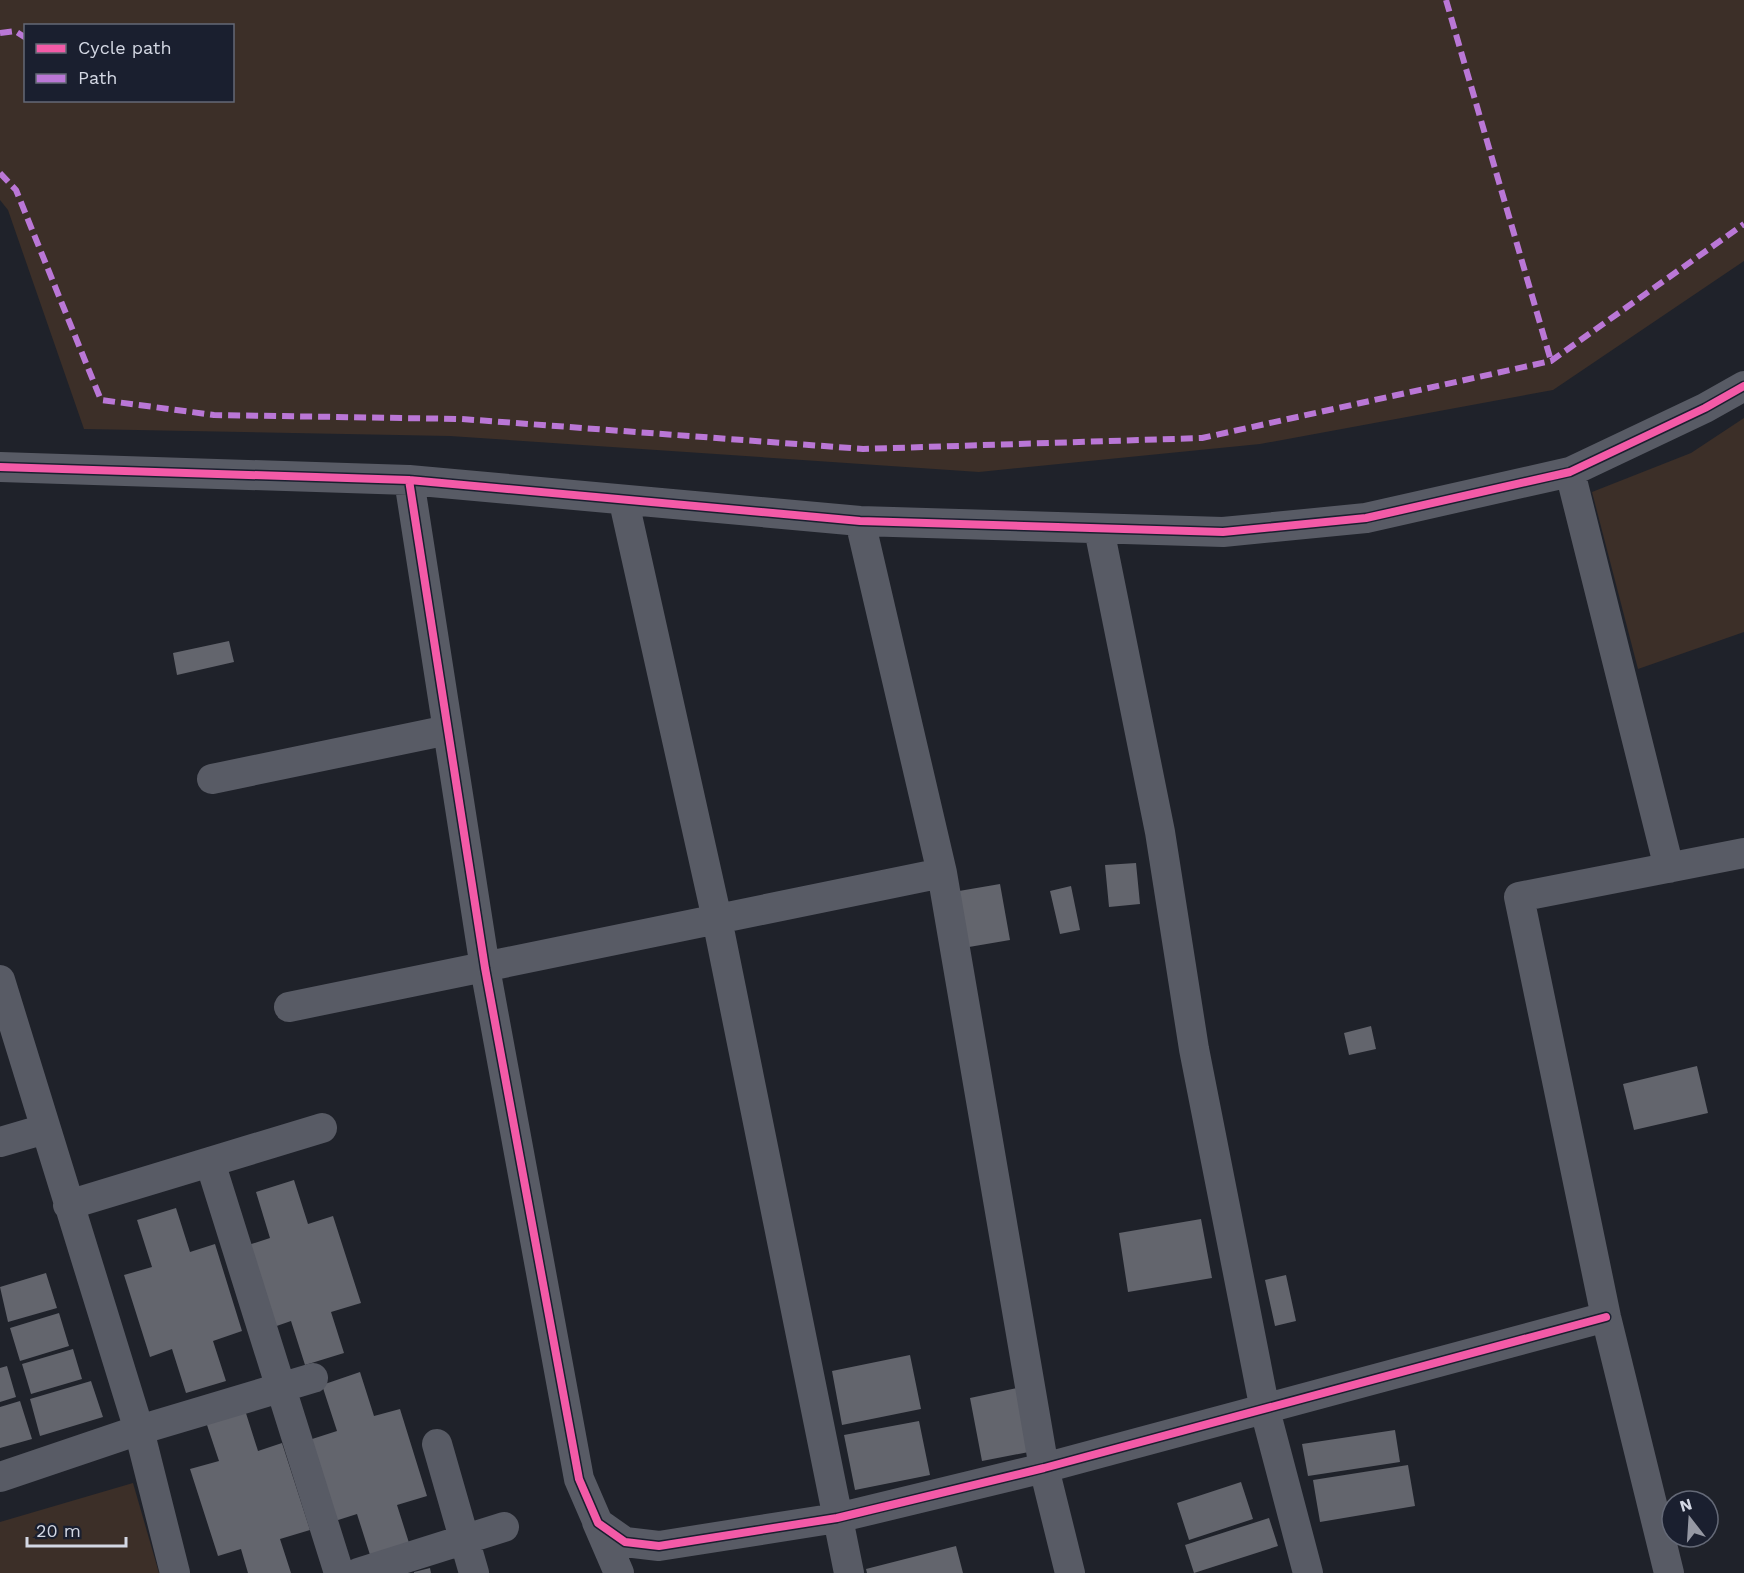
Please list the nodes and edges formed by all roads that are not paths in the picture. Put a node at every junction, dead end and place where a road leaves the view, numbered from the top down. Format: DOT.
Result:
graph roads {
  1 [pos="1744,386"];
  2 [pos="0,467"];
  3 [pos="1570,472"];
  4 [pos="409,480"];
  5 [pos="624,502"];
  6 [pos="860,521"];
  7 [pos="1099,529"];
  8 [pos="448,730"];
  9 [pos="212,779"];
  10 [pos="1744,853"];
  11 [pos="1669,868"];
  12 [pos="942,873"];
  13 [pos="717,919"];
  14 [pos="485,968"];
  15 [pos="0,980"];
  16 [pos="289,1007"];
  17 [pos="322,1128"];
  18 [pos="45,1129"];
  19 [pos="0,1142"];
  20 [pos="210,1162"];
  21 [pos="68,1206"];
  22 [pos="1606,1317"];
  23 [pos="313,1378"];
  24 [pos="281,1388"];
  25 [pos="1265,1410"];
  26 [pos="139,1430"];
  27 [pos="437,1444"];
  28 [pos="1044,1468"];
  29 [pos="0,1477"];
  30 [pos="587,1497"];
  31 [pos="837,1518"];
  32 [pos="504,1527"];
  33 [pos="465,1539"];
  34 [pos="175,1573"];
  35 [pos="339,1573"];
  36 [pos="358,1573"];
  37 [pos="474,1573"];
  38 [pos="619,1573"];
  39 [pos="849,1573"];
  40 [pos="1070,1573"];
  41 [pos="1308,1573"];
  42 [pos="1668,1573"];
  1 -- 3 [label="street"];
  2 -- 4 [label="street"];
  3 -- 7 [label="street"];
  3 -- 11 [label="street"];
  4 -- 5 [label="street"];
  4 -- 8 [label="street"];
  5 -- 6 [label="street"];
  5 -- 13 [label="street"];
  6 -- 7 [label="street"];
  6 -- 12 [label="street"];
  7 -- 25 [label="street"];
  8 -- 9 [label="street"];
  8 -- 14 [label="street"];
  10 -- 11 [label="street"];
  11 -- 22 [label="street"];
  12 -- 13 [label="street"];
  12 -- 28 [label="street"];
  13 -- 14 [label="street"];
  13 -- 31 [label="street"];
  14 -- 16 [label="street"];
  14 -- 30 [label="street"];
  15 -- 18 [label="street"];
  17 -- 20 [label="street"];
  18 -- 19 [label="street"];
  18 -- 21 [label="street"];
  20 -- 21 [label="street"];
  20 -- 24 [label="street"];
  21 -- 26 [label="street"];
  22 -- 25 [label="street"];
  22 -- 42 [label="street"];
  23 -- 24 [label="street"];
  24 -- 26 [label="street"];
  24 -- 35 [label="street"];
  25 -- 28 [label="street"];
  25 -- 41 [label="street"];
  26 -- 29 [label="street"];
  26 -- 34 [label="street"];
  27 -- 33 [label="street"];
  28 -- 31 [label="street"];
  28 -- 40 [label="street"];
  30 -- 31 [label="street"];
  30 -- 38 [label="street"];
  31 -- 39 [label="street"];
  32 -- 33 [label="street"];
  33 -- 36 [label="street"];
  33 -- 37 [label="street"];
}
